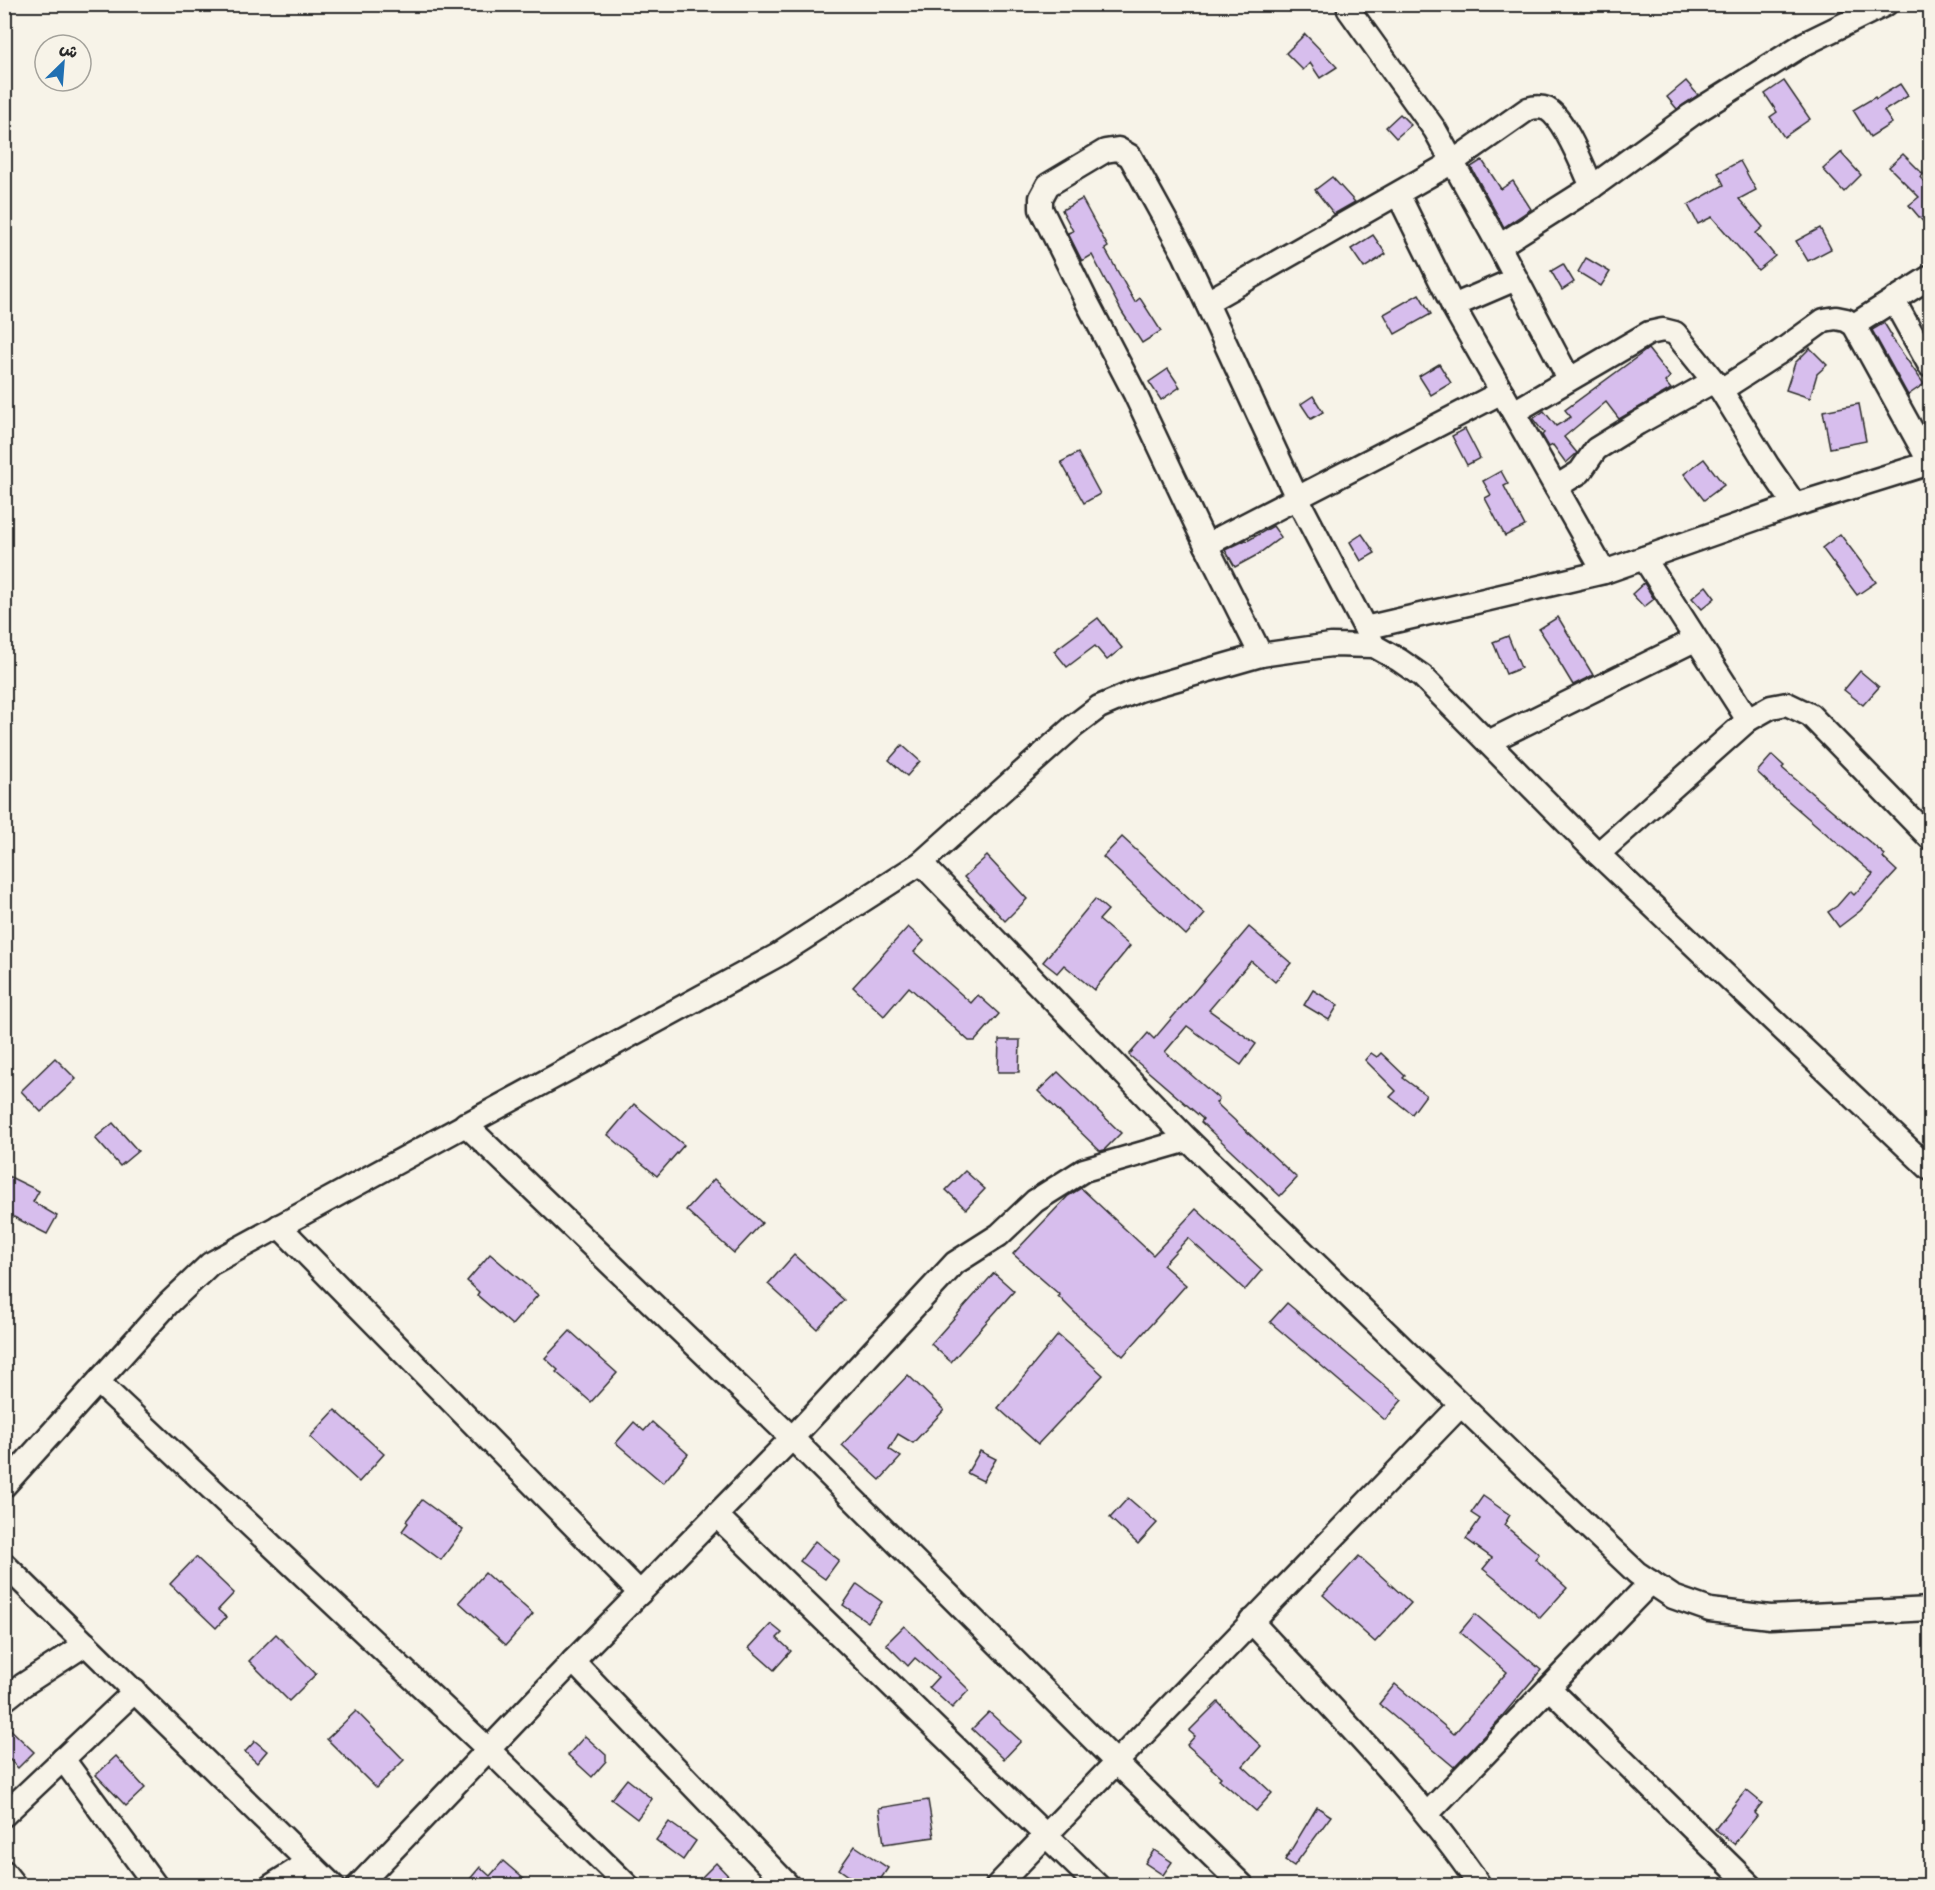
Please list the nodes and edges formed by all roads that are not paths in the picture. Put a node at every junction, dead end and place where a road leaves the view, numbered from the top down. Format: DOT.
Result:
graph roads {
  1 [pos="1886,4"];
  2 [pos="1349,10"];
  3 [pos="1452,163"];
  4 [pos="1592,187"];
  5 [pos="1398,194"];
  6 [pos="1499,246"];
  7 [pos="1930,277"];
  8 [pos="1516,279"];
  9 [pos="1894,301"];
  10 [pos="1207,302"];
  11 [pos="1453,306"];
  12 [pos="1854,325"];
  13 [pos="1930,366"];
  14 [pos="1569,380"];
  15 [pos="1717,386"];
  16 [pos="1502,392"];
  17 [pos="1514,412"];
  18 [pos="1930,463"];
  19 [pos="1556,487"];
  20 [pos="1297,498"];
  21 [pos="1795,505"];
  22 [pos="1206,545"];
  23 [pos="1644,558"];
  24 [pos="1604,572"];
  25 [pos="1370,637"];
  26 [pos="1695,640"];
  27 [pos="1261,655"];
  28 [pos="1748,720"];
  29 [pos="1488,741"];
  30 [pos="1930,838"];
  31 [pos="1598,854"];
  32 [pos="921,863"];
  33 [pos="465,1124"];
  34 [pos="1188,1140"];
  35 [pos="1930,1169"];
  36 [pos="279,1226"];
  37 [pos="98,1382"];
  38 [pos="1461,1405"];
  39 [pos="792,1437"];
  40 [pos="4,1486"];
  41 [pos="717,1516"];
  42 [pos="4,1564"];
  43 [pos="1651,1582"];
  44 [pos="640,1593"];
  45 [pos="1930,1610"];
  46 [pos="1251,1621"];
  47 [pos="86,1644"];
  48 [pos="573,1661"];
  49 [pos="1549,1688"];
  50 [pos="135,1691"];
  51 [pos="4,1700"];
  52 [pos="489,1750"];
  53 [pos="63,1759"];
  54 [pos="1116,1762"];
  55 [pos="1427,1814"];
  56 [pos="4,1815"];
  57 [pos="1046,1835"];
  58 [pos="309,1862"];
  59 [pos="4,1872"];
  60 [pos="15,1886"];
  61 [pos="156,1886"];
  62 [pos="271,1886"];
  63 [pos="333,1886"];
  64 [pos="358,1886"];
  65 [pos="628,1886"];
  66 [pos="789,1886"];
  67 [pos="997,1886"];
  68 [pos="1098,1886"];
  69 [pos="1243,1886"];
  70 [pos="1480,1886"];
  71 [pos="1751,1886"];
  1 -- 4 [label="street"];
  2 -- 3 [label="street"];
  3 -- 4 [label="street"];
  3 -- 5 [label="street"];
  3 -- 6 [label="street"];
  4 -- 6 [label="street"];
  5 -- 10 [label="street"];
  5 -- 11 [label="street"];
  6 -- 8 [label="street"];
  7 -- 9 [label="street"];
  8 -- 11 [label="street"];
  8 -- 14 [label="street"];
  9 -- 12 [label="street"];
  9 -- 13 [label="street"];
  10 -- 20 [label="street"];
  10 -- 22 [label="street"];
  11 -- 16 [label="street"];
  12 -- 15 [label="street"];
  12 -- 18 [label="street"];
  14 -- 15 [label="street"];
  14 -- 17 [label="street"];
  15 -- 19 [label="street"];
  15 -- 21 [label="street"];
  16 -- 17 [label="street"];
  16 -- 20 [label="street"];
  17 -- 19 [label="street"];
  18 -- 21 [label="street"];
  19 -- 24 [label="street"];
  20 -- 22 [label="street"];
  20 -- 25 [label="street"];
  21 -- 23 [label="street"];
  22 -- 27 [label="street"];
  23 -- 24 [label="street"];
  23 -- 26 [label="street"];
  24 -- 25 [label="street"];
  25 -- 27 [label="street"];
  25 -- 29 [label="street"];
  26 -- 28 [label="street"];
  26 -- 29 [label="street"];
  27 -- 32 [label="street"];
  28 -- 30 [label="street"];
  28 -- 31 [label="street"];
  29 -- 31 [label="street"];
  31 -- 35 [label="street"];
  32 -- 33 [label="street"];
  32 -- 34 [label="street"];
  33 -- 36 [label="street"];
  33 -- 39 [label="street"];
  34 -- 38 [label="street"];
  34 -- 39 [label="street"];
  36 -- 37 [label="street"];
  36 -- 44 [label="street"];
  37 -- 40 [label="street"];
  37 -- 52 [label="street"];
  38 -- 43 [label="street"];
  38 -- 46 [label="street"];
  39 -- 41 [label="street"];
  39 -- 54 [label="street"];
  41 -- 44 [label="street"];
  41 -- 57 [label="street"];
  42 -- 47 [label="street"];
  43 -- 45 [label="street"];
  43 -- 49 [label="street"];
  44 -- 48 [label="street"];
  46 -- 54 [label="street"];
  46 -- 55 [label="street"];
  47 -- 50 [label="street"];
  47 -- 51 [label="street"];
  48 -- 52 [label="street"];
  48 -- 66 [label="street"];
  49 -- 55 [label="street"];
  49 -- 71 [label="street"];
  50 -- 53 [label="street"];
  50 -- 58 [label="street"];
  52 -- 64 [label="street"];
  52 -- 65 [label="street"];
  53 -- 56 [label="street"];
  53 -- 61 [label="street"];
  54 -- 57 [label="street"];
  54 -- 69 [label="street"];
  55 -- 70 [label="street"];
  57 -- 67 [label="street"];
  57 -- 68 [label="street"];
  58 -- 62 [label="street"];
  58 -- 63 [label="street"];
  59 -- 60 [label="street"];
}
